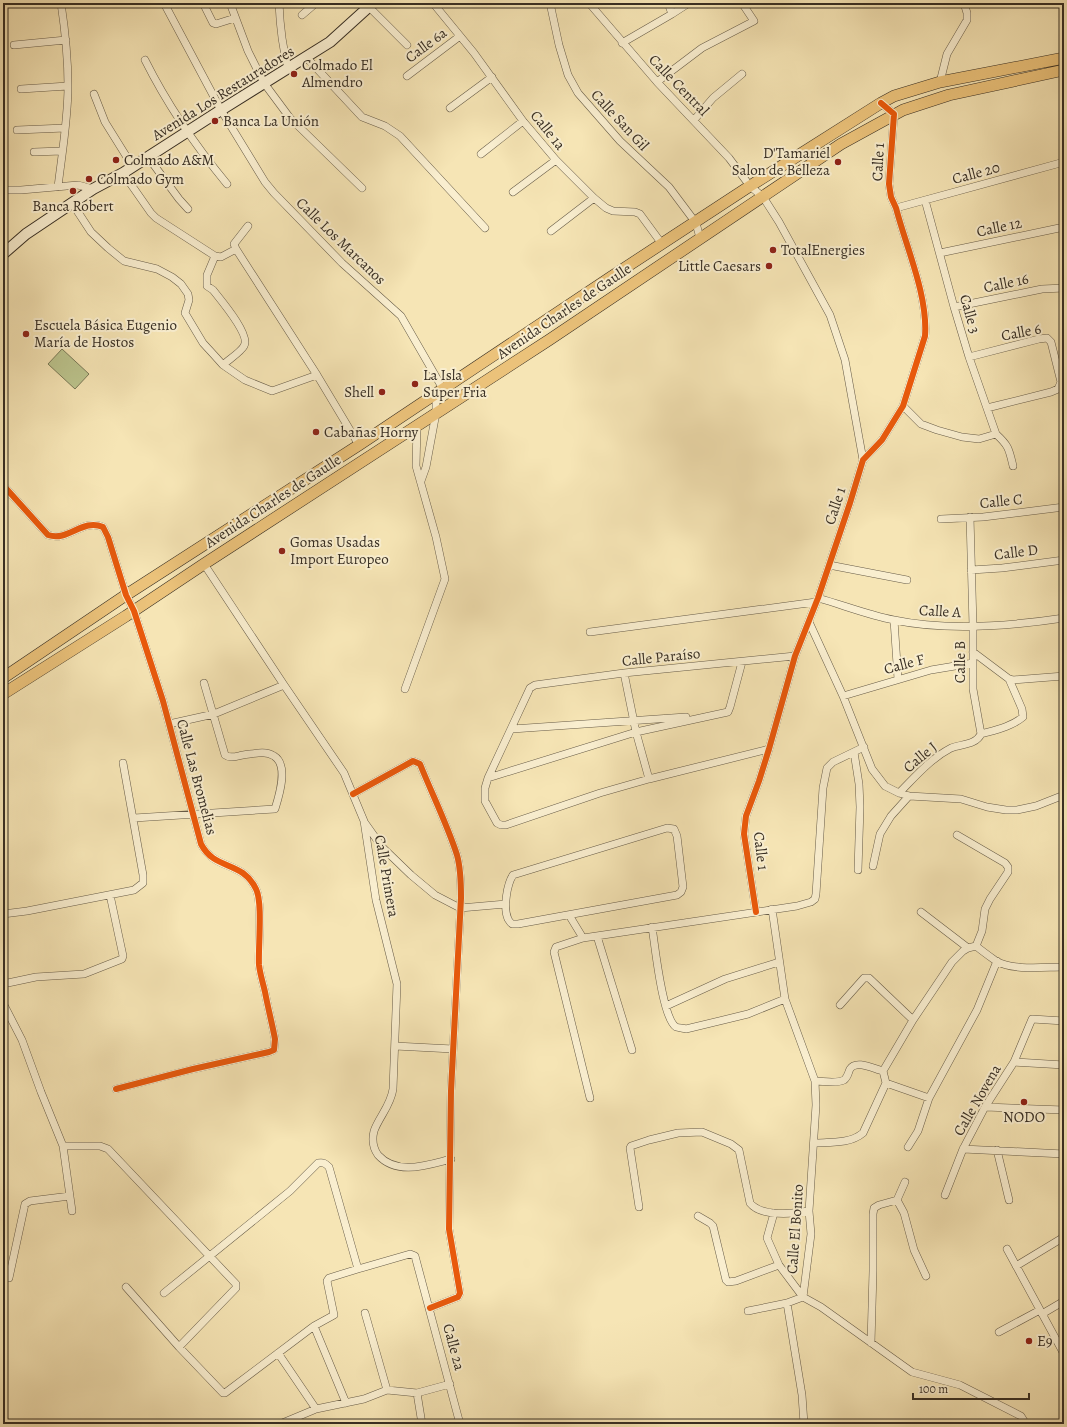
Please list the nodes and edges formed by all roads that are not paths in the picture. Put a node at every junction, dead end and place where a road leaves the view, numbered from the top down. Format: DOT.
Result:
graph roads {
  1 [pos="61,3"];
  2 [pos="164,3"];
  3 [pos="203,3"];
  4 [pos="230,3"];
  5 [pos="279,3"];
  6 [pos="316,3"];
  7 [pos="433,3"];
  8 [pos="550,3"];
  9 [pos="589,3"];
  10 [pos="668,3"];
  11 [pos="689,3"];
  12 [pos="742,3"];
  13 [pos="964,3"];
  14 [pos="371,5"];
  15 [pos="672,14"];
  16 [pos="302,15"];
  17 [pos="235,18"];
  18 [pos="460,36"];
  19 [pos="66,40"];
  20 [pos="622,43"];
  21 [pos="14,45"];
  22 [pos="407,45"];
  23 [pos="307,58"];
  24 [pos="1064,58"];
  25 [pos="145,60"];
  26 [pos="288,68"];
  27 [pos="1064,70"];
  28 [pos="742,74"];
  29 [pos="407,76"];
  30 [pos="492,77"];
  31 [pos="657,82"];
  32 [pos="940,82"];
  33 [pos="264,83"];
  34 [pos="68,86"];
  35 [pos="21,89"];
  36 [pos="94,94"];
  37 [pos="881,103"];
  38 [pos="450,108"];
  39 [pos="220,110"];
  40 [pos="894,114"];
  41 [pos="694,120"];
  42 [pos="523,121"];
  43 [pos="65,128"];
  44 [pos="17,130"];
  45 [pos="187,132"];
  46 [pos="62,151"];
  47 [pos="34,152"];
  48 [pos="481,154"];
  49 [pos="148,157"];
  50 [pos="556,160"];
  51 [pos="1064,162"];
  52 [pos="133,167"];
  53 [pos="123,173"];
  54 [pos="227,184"];
  55 [pos="750,186"];
  56 [pos="58,187"];
  57 [pos="362,188"];
  58 [pos="93,189"];
  59 [pos="3,190"];
  60 [pos="514,192"];
  61 [pos="763,197"];
  62 [pos="594,198"];
  63 [pos="925,200"];
  64 [pos="72,203"];
  65 [pos="896,208"];
  66 [pos="188,209"];
  67 [pos="696,222"];
  68 [pos="248,226"];
  69 [pos="1064,227"];
  70 [pos="486,228"];
  71 [pos="551,231"];
  72 [pos="700,238"];
  73 [pos="662,244"];
  74 [pos="236,249"];
  75 [pos="940,253"];
  76 [pos="3,254"];
  77 [pos="214,256"];
  78 [pos="1064,288"];
  79 [pos="954,308"];
  80 [pos="969,357"];
  81 [pos="223,365"];
  82 [pos="317,375"];
  83 [pos="440,391"];
  84 [pos="903,406"];
  85 [pos="987,408"];
  86 [pos="436,413"];
  87 [pos="417,426"];
  88 [pos="996,434"];
  89 [pos="358,445"];
  90 [pos="863,460"];
  91 [pos="1013,466"];
  92 [pos="421,481"];
  93 [pos="3,486"];
  94 [pos="1064,507"];
  95 [pos="970,517"];
  96 [pos="941,519"];
  97 [pos="1064,560"];
  98 [pos="204,564"];
  99 [pos="829,565"];
  100 [pos="971,570"];
  101 [pos="907,580"];
  102 [pos="126,595"];
  103 [pos="817,600"];
  104 [pos="134,611"];
  105 [pos="1064,618"];
  106 [pos="894,620"];
  107 [pos="809,622"];
  108 [pos="973,626"];
  109 [pos="590,632"];
  110 [pos="973,652"];
  111 [pos="795,656"];
  112 [pos="742,662"];
  113 [pos="973,663"];
  114 [pos="624,673"];
  115 [pos="1064,676"];
  116 [pos="3,678"];
  117 [pos="898,679"];
  118 [pos="1009,679"];
  119 [pos="204,683"];
  120 [pos="284,685"];
  121 [pos="405,689"];
  122 [pos="3,694"];
  123 [pos="843,696"];
  124 [pos="214,714"];
  125 [pos="702,716"];
  126 [pos="634,720"];
  127 [pos="169,724"];
  128 [pos="512,729"];
  129 [pos="636,732"];
  130 [pos="980,734"];
  131 [pos="864,747"];
  132 [pos="769,749"];
  133 [pos="854,752"];
  134 [pos="123,763"];
  135 [pos="488,778"];
  136 [pos="649,779"];
  137 [pos="899,793"];
  138 [pos="353,794"];
  139 [pos="1064,795"];
  140 [pos="909,796"];
  141 [pos="192,814"];
  142 [pos="134,818"];
  143 [pos="364,822"];
  144 [pos="957,836"];
  145 [pos="873,866"];
  146 [pos="858,870"];
  147 [pos="110,895"];
  148 [pos="506,904"];
  149 [pos="460,908"];
  150 [pos="772,909"];
  151 [pos="756,912"];
  152 [pos="921,912"];
  153 [pos="3,914"];
  154 [pos="569,915"];
  155 [pos="652,927"];
  156 [pos="598,936"];
  157 [pos="583,938"];
  158 [pos="972,947"];
  159 [pos="997,961"];
  160 [pos="780,962"];
  161 [pos="1064,967"];
  162 [pos="3,984"];
  163 [pos="785,998"];
  164 [pos="3,1003"];
  165 [pos="840,1005"];
  166 [pos="666,1006"];
  167 [pos="914,1020"];
  168 [pos="1064,1021"];
  169 [pos="395,1046"];
  170 [pos="453,1049"];
  171 [pos="632,1050"];
  172 [pos="1014,1062"];
  173 [pos="1064,1065"];
  174 [pos="882,1071"];
  175 [pos="815,1081"];
  176 [pos="886,1083"];
  177 [pos="116,1089"];
  178 [pos="590,1098"];
  179 [pos="929,1098"];
  180 [pos="985,1107"];
  181 [pos="1064,1110"];
  182 [pos="814,1144"];
  183 [pos="63,1146"];
  184 [pos="908,1147"];
  185 [pos="963,1149"];
  186 [pos="996,1150"];
  187 [pos="1064,1154"];
  188 [pos="451,1159"];
  189 [pos="905,1182"];
  190 [pos="945,1195"];
  191 [pos="70,1196"];
  192 [pos="897,1200"];
  193 [pos="1010,1200"];
  194 [pos="639,1207"];
  195 [pos="72,1211"];
  196 [pos="809,1212"];
  197 [pos="774,1213"];
  198 [pos="698,1216"];
  199 [pos="1064,1237"];
  200 [pos="1007,1250"];
  201 [pos="209,1256"];
  202 [pos="779,1265"];
  203 [pos="1016,1266"];
  204 [pos="358,1269"];
  205 [pos="926,1276"];
  206 [pos="8,1278"];
  207 [pos="126,1287"];
  208 [pos="164,1293"];
  209 [pos="803,1297"];
  210 [pos="1064,1301"];
  211 [pos="787,1304"];
  212 [pos="430,1308"];
  213 [pos="748,1311"];
  214 [pos="1041,1312"];
  215 [pos="365,1313"];
  216 [pos="314,1326"];
  217 [pos="999,1332"];
  218 [pos="871,1343"];
  219 [pos="179,1347"];
  220 [pos="278,1353"];
  221 [pos="1064,1354"];
  222 [pos="450,1384"];
  223 [pos="386,1390"];
  224 [pos="417,1393"];
  225 [pos="346,1403"];
  226 [pos="316,1410"];
  227 [pos="280,1424"];
  228 [pos="422,1424"];
  229 [pos="460,1424"];
  230 [pos="804,1424"];
  231 [pos="1026,1424"];
  1 -- 19 [label="street"];
  2 -- 39 [label="street, Calle Los Marcanos"];
  3 -- 17 [label="street"];
  4 -- 17 [label="street"];
  5 -- 26 [label="street"];
  6 -- 16 [label="street"];
  7 -- 18 [label="street, Calle 1a"];
  8 -- 67 [label="street, Calle San Gil"];
  9 -- 20 [label="street, Calle Central"];
  10 -- 15 [label="street"];
  11 -- 15 [label="street"];
  12 -- 31 [label="street"];
  13 -- 32 [label="street"];
  14 -- 22 [label="street"];
  14 -- 23 [label="street, Avenida Los Restauradores"];
  15 -- 20 [label="street"];
  17 -- 33 [label="street"];
  18 -- 29 [label="street, Calle 6a"];
  18 -- 30 [label="street, Calle 1a"];
  19 -- 21 [label="street"];
  19 -- 34 [label="street"];
  20 -- 31 [label="street, Calle Central"];
  23 -- 26 [label="street, Avenida Los Restauradores"];
  23 -- 70 [label="street"];
  24 -- 32 [label="main road, Avenida Charles de Gaulle"];
  25 -- 45 [label="street"];
  26 -- 33 [label="street, Avenida Los Restauradores"];
  27 -- 40 [label="main road, Avenida Charles de Gaulle"];
  28 -- 41 [label="street"];
  30 -- 38 [label="street"];
  30 -- 42 [label="street, Calle 1a"];
  31 -- 41 [label="street, Calle Central"];
  32 -- 37 [label="main road, Avenida Charles de Gaulle"];
  33 -- 39 [label="street, Avenida Los Restauradores"];
  33 -- 57 [label="street"];
  34 -- 35 [label="street"];
  34 -- 43 [label="street"];
  36 -- 52 [label="street"];
  37 -- 40 [label="street"];
  37 -- 55 [label="main road, Avenida Charles de Gaulle"];
  39 -- 45 [label="street, Avenida Los Restauradores"];
  39 -- 83 [label="street, Calle Los Marcanos"];
  40 -- 61 [label="main road, Avenida Charles de Gaulle"];
  40 -- 65 [label="street, Calle 1"];
  41 -- 55 [label="street, Calle Central"];
  42 -- 48 [label="street"];
  42 -- 50 [label="street, Calle 1a"];
  43 -- 44 [label="street"];
  43 -- 46 [label="street"];
  45 -- 49 [label="street, Avenida Los Restauradores"];
  45 -- 54 [label="street"];
  46 -- 47 [label="street"];
  46 -- 56 [label="street"];
  49 -- 52 [label="street, Avenida Los Restauradores"];
  49 -- 66 [label="street"];
  50 -- 60 [label="street"];
  50 -- 62 [label="street, Calle 1a"];
  51 -- 63 [label="street, Calle 20"];
  52 -- 53 [label="street, Avenida Los Restauradores"];
  53 -- 58 [label="street, Avenida Los Restauradores"];
  53 -- 77 [label="street"];
  55 -- 61 [label="street, Calle Central"];
  55 -- 67 [label="main road, Avenida Charles de Gaulle"];
  56 -- 58 [label="street"];
  56 -- 59 [label="street"];
  58 -- 64 [label="street, Avenida Los Restauradores"];
  61 -- 72 [label="main road, Avenida Charles de Gaulle"];
  61 -- 90 [label="street, Calle Central"];
  62 -- 71 [label="street"];
  62 -- 73 [label="street, Calle 1a"];
  63 -- 65 [label="street, Calle 20"];
  63 -- 75 [label="street, Calle 3"];
  64 -- 76 [label="street, Avenida Los Restauradores"];
  64 -- 81 [label="street"];
  65 -- 84 [label="street, Calle 1"];
  67 -- 72 [label="street, Calle San Gil"];
  67 -- 73 [label="main road, Avenida Charles de Gaulle"];
  68 -- 74 [label="street"];
  69 -- 75 [label="street, Calle 12"];
  72 -- 86 [label="main road, Avenida Charles de Gaulle"];
  73 -- 83 [label="main road, Avenida Charles de Gaulle"];
  74 -- 77 [label="street"];
  74 -- 82 [label="street"];
  75 -- 79 [label="street, Calle 3"];
  77 -- 81 [label="street"];
  78 -- 79 [label="street, Calle 16"];
  79 -- 80 [label="street, Calle 3"];
  80 -- 85 [label="street, Calle 3"];
  80 -- 85 [label="street, Calle 6"];
  81 -- 82 [label="street"];
  82 -- 89 [label="street"];
  83 -- 86 [label="street"];
  83 -- 89 [label="main road, Avenida Charles de Gaulle"];
  84 -- 88 [label="street"];
  84 -- 90 [label="street, Calle 1"];
  85 -- 88 [label="street, Calle 3"];
  86 -- 87 [label="main road, Avenida Charles de Gaulle"];
  86 -- 92 [label="street"];
  87 -- 92 [label="street"];
  87 -- 98 [label="main road, Avenida Charles de Gaulle"];
  88 -- 91 [label="street"];
  89 -- 102 [label="main road, Avenida Charles de Gaulle"];
  90 -- 99 [label="street, Calle 1"];
  92 -- 121 [label="street"];
  93 -- 102 [label="street, Calle Las Bromelias"];
  94 -- 95 [label="street, Calle C"];
  95 -- 96 [label="street, Calle C"];
  95 -- 100 [label="street, Calle B"];
  97 -- 100 [label="street, Calle D"];
  98 -- 104 [label="main road, Avenida Charles de Gaulle"];
  98 -- 120 [label="street, Calle Primera"];
  99 -- 101 [label="street"];
  99 -- 103 [label="street, Calle 1"];
  100 -- 108 [label="street, Calle B"];
  102 -- 104 [label="street, Calle Las Bromelias"];
  102 -- 116 [label="main road, Avenida Charles de Gaulle"];
  103 -- 106 [label="street, Calle A"];
  103 -- 107 [label="street, Calle 1"];
  103 -- 109 [label="street"];
  104 -- 122 [label="main road, Avenida Charles de Gaulle"];
  104 -- 127 [label="street, Calle Las Bromelias"];
  105 -- 108 [label="street, Calle A"];
  106 -- 108 [label="street, Calle A"];
  106 -- 117 [label="street"];
  107 -- 111 [label="street, Calle 1"];
  107 -- 123 [label="street"];
  108 -- 110 [label="street, Calle B"];
  110 -- 113 [label="street, Calle B"];
  110 -- 118 [label="street"];
  111 -- 112 [label="street, Calle Paraíso"];
  111 -- 132 [label="street, Calle 1"];
  112 -- 114 [label="street, Calle Paraíso"];
  112 -- 125 [label="street"];
  113 -- 117 [label="street, Calle F"];
  113 -- 130 [label="street, Calle B"];
  114 -- 126 [label="street"];
  114 -- 128 [label="street, Calle Paraíso"];
  115 -- 118 [label="street"];
  117 -- 123 [label="street, Calle F"];
  118 -- 130 [label="street, Calle J"];
  119 -- 124 [label="street"];
  120 -- 124 [label="street"];
  120 -- 138 [label="street, Calle Primera"];
  123 -- 131 [label="street"];
  124 -- 127 [label="street"];
  124 -- 141 [label="street"];
  125 -- 126 [label="street"];
  125 -- 129 [label="street"];
  126 -- 128 [label="street"];
  126 -- 129 [label="street"];
  127 -- 141 [label="street, Calle Las Bromelias"];
  128 -- 135 [label="street"];
  129 -- 135 [label="street"];
  129 -- 136 [label="street"];
  130 -- 137 [label="street, Calle J"];
  131 -- 133 [label="street"];
  131 -- 137 [label="street"];
  132 -- 136 [label="street"];
  132 -- 151 [label="street, Calle 1"];
  133 -- 146 [label="street"];
  133 -- 150 [label="street"];
  134 -- 142 [label="street"];
  135 -- 136 [label="street"];
  137 -- 140 [label="street"];
  138 -- 143 [label="street, Calle Primera"];
  138 -- 149 [label="street"];
  139 -- 140 [label="street"];
  140 -- 145 [label="street"];
  141 -- 142 [label="street"];
  141 -- 177 [label="street, Calle Las Bromelias"];
  142 -- 147 [label="street"];
  143 -- 149 [label="street"];
  143 -- 169 [label="street, Calle Primera"];
  144 -- 158 [label="street"];
  147 -- 153 [label="street"];
  147 -- 162 [label="street"];
  148 -- 149 [label="street"];
  148 -- 154 [label="street"];
  148 -- 154 [label="street"];
  149 -- 170 [label="street"];
  150 -- 151 [label="street"];
  150 -- 160 [label="street, Calle El Bonito"];
  151 -- 155 [label="street"];
  152 -- 158 [label="street"];
  154 -- 157 [label="street"];
  155 -- 156 [label="street"];
  155 -- 166 [label="street"];
  156 -- 157 [label="street"];
  156 -- 171 [label="street"];
  157 -- 178 [label="street"];
  158 -- 159 [label="street"];
  158 -- 167 [label="street"];
  159 -- 161 [label="street"];
  159 -- 179 [label="street"];
  160 -- 163 [label="street, Calle El Bonito"];
  160 -- 166 [label="street"];
  163 -- 166 [label="street"];
  163 -- 175 [label="street, Calle El Bonito"];
  164 -- 183 [label="street"];
  165 -- 167 [label="street"];
  167 -- 174 [label="street"];
  168 -- 172 [label="street, Calle Novena"];
  169 -- 170 [label="street"];
  169 -- 188 [label="street, Calle Primera"];
  170 -- 188 [label="street"];
  172 -- 173 [label="street"];
  172 -- 180 [label="street, Calle Novena"];
  174 -- 175 [label="street"];
  174 -- 176 [label="street"];
  175 -- 182 [label="street, Calle El Bonito"];
  176 -- 179 [label="street"];
  176 -- 182 [label="street"];
  179 -- 184 [label="street"];
  180 -- 181 [label="street"];
  180 -- 185 [label="street, Calle Novena"];
  182 -- 196 [label="street, Calle El Bonito"];
  183 -- 191 [label="street"];
  183 -- 201 [label="street"];
  185 -- 186 [label="street"];
  185 -- 190 [label="street, Calle Novena"];
  186 -- 187 [label="street"];
  186 -- 193 [label="street"];
  188 -- 212 [label="street"];
  189 -- 192 [label="street"];
  191 -- 195 [label="street"];
  191 -- 206 [label="street"];
  192 -- 205 [label="street"];
  192 -- 218 [label="street"];
  194 -- 197 [label="street"];
  196 -- 197 [label="street"];
  196 -- 209 [label="street, Calle El Bonito"];
  197 -- 202 [label="street"];
  198 -- 202 [label="street"];
  199 -- 203 [label="street"];
  200 -- 203 [label="street"];
  201 -- 204 [label="street"];
  201 -- 208 [label="street"];
  201 -- 219 [label="street"];
  202 -- 209 [label="street"];
  203 -- 214 [label="street"];
  204 -- 212 [label="street, Calle 2a"];
  204 -- 216 [label="street"];
  207 -- 219 [label="street"];
  209 -- 211 [label="street"];
  209 -- 218 [label="street"];
  210 -- 214 [label="street"];
  211 -- 213 [label="street"];
  211 -- 230 [label="street"];
  212 -- 222 [label="street, Calle 2a"];
  214 -- 217 [label="street"];
  214 -- 221 [label="street"];
  215 -- 223 [label="street"];
  216 -- 220 [label="street"];
  216 -- 225 [label="street"];
  218 -- 231 [label="street"];
  219 -- 220 [label="street"];
  220 -- 226 [label="street"];
  222 -- 224 [label="street"];
  222 -- 229 [label="street, Calle 2a"];
  223 -- 224 [label="street"];
  223 -- 225 [label="street"];
  224 -- 228 [label="street"];
  225 -- 226 [label="street"];
  226 -- 227 [label="street"];
}
